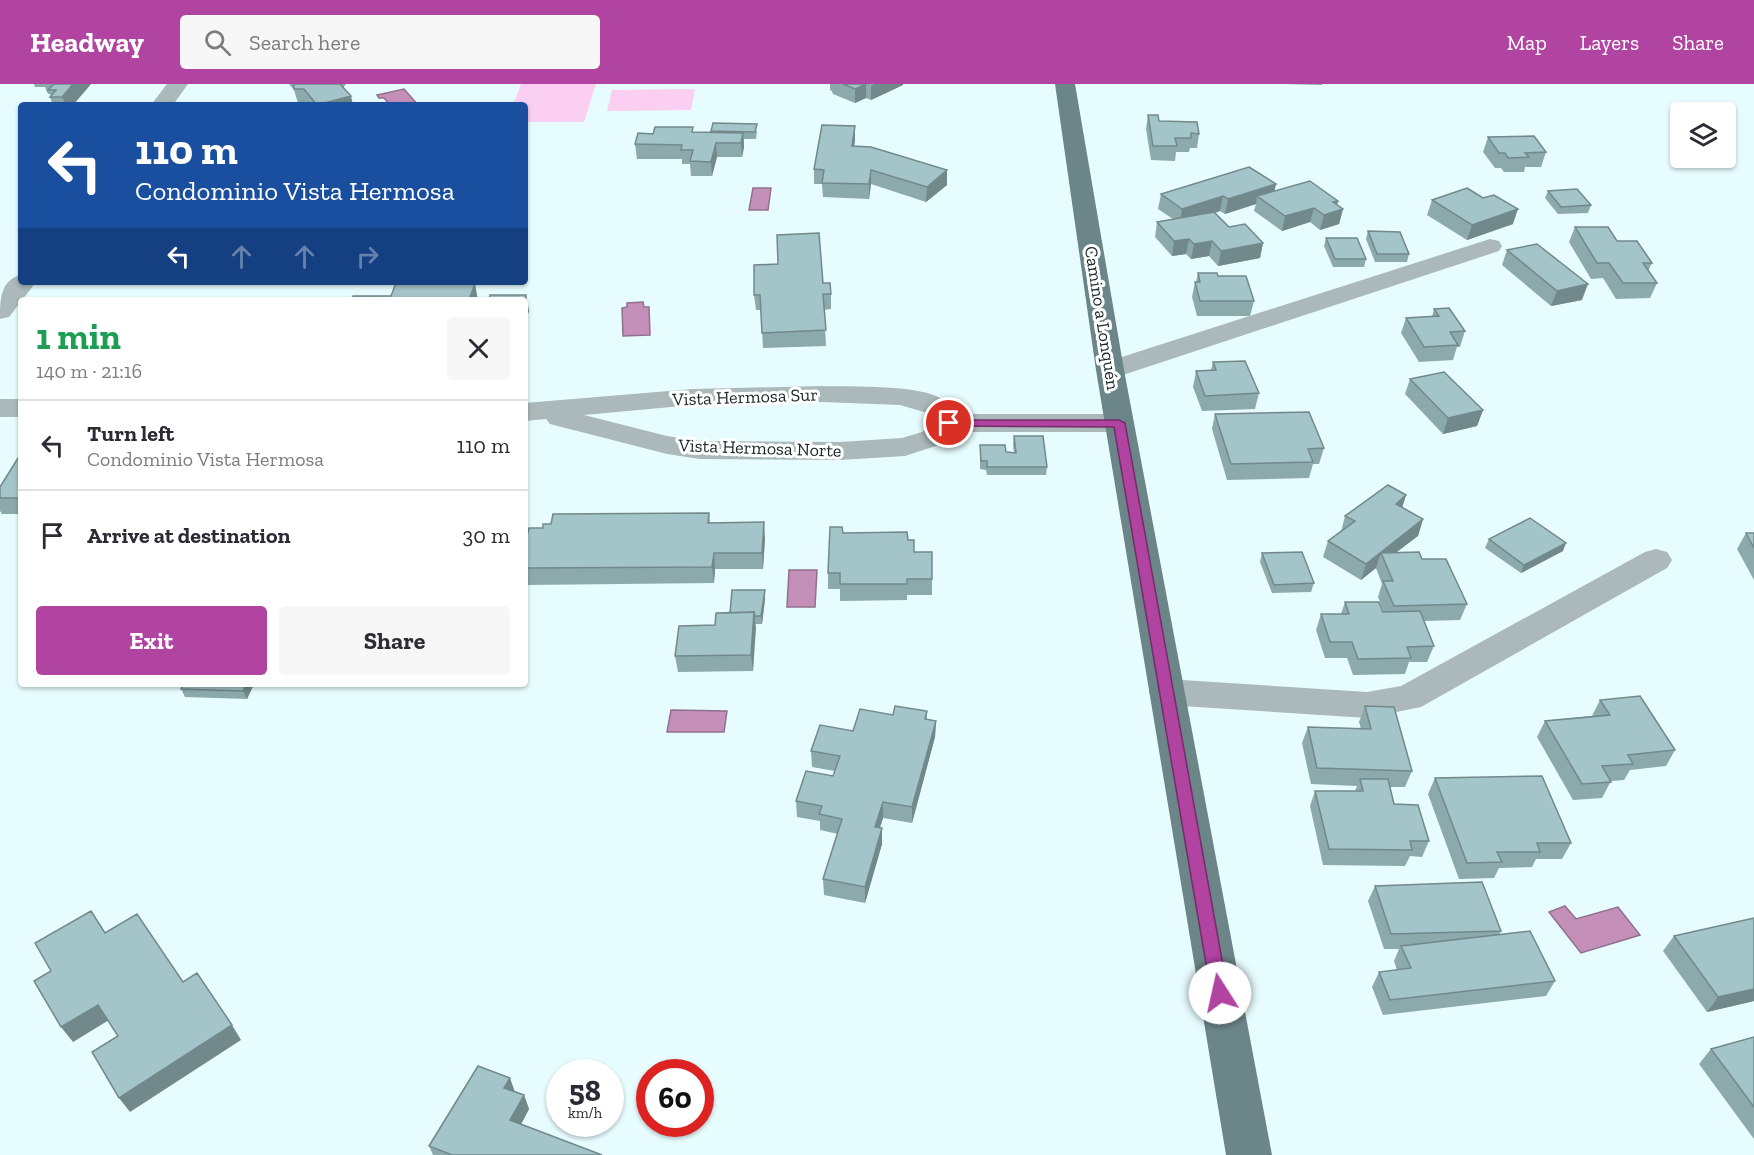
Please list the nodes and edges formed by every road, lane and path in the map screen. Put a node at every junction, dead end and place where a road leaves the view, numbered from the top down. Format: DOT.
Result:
graph roads {
  1 [pos="178,84"];
  2 [pos="1065,84"];
  3 [pos="164,102"];
  4 [pos="1490,246"];
  5 [pos="21,285"];
  6 [pos="0,311"];
  7 [pos="1110,370"];
  8 [pos="0,408"];
  9 [pos="18,408"];
  10 [pos="529,412"];
  11 [pos="949,423"];
  12 [pos="1119,423"];
  13 [pos="1656,560"];
  14 [pos="1166,692"];
  15 [pos="1248,1155"];
  1 -- 3 [label="street"];
  2 -- 7 [label="main road, Camino a Lonquén"];
  4 -- 7 [label="street"];
  5 -- 6 [label="street"];
  7 -- 12 [label="main road, Camino a Lonquén"];
  8 -- 9 [label="street"];
  10 -- 11 [label="street, Vista Hermosa Sur"];
  10 -- 11 [label="street, Vista Hermosa Norte"];
  11 -- 12 [label="street"];
  12 -- 14 [label="main road, Camino a Lonquén"];
  13 -- 14 [label="street"];
  14 -- 15 [label="main road, Camino a Lonquén"];
}
